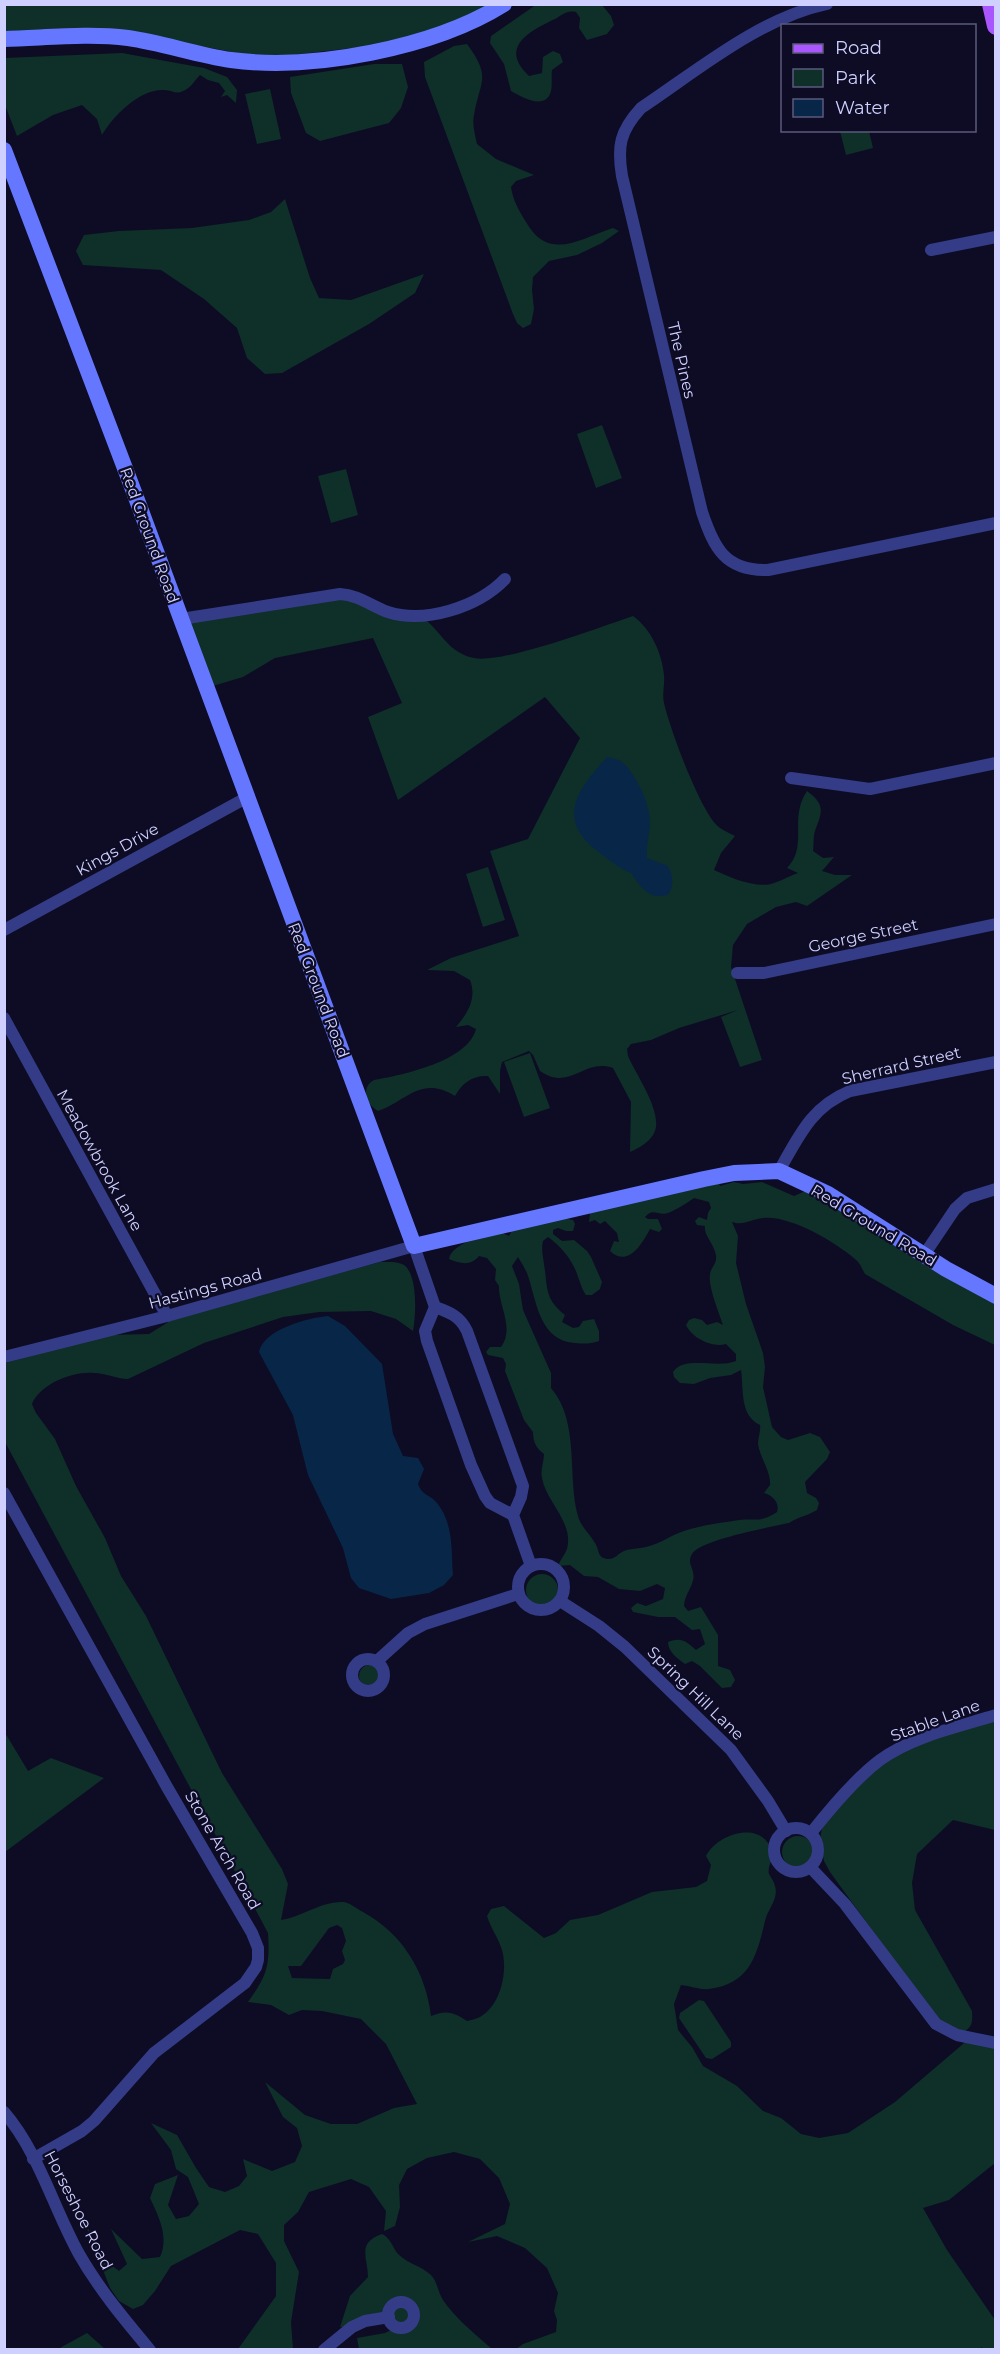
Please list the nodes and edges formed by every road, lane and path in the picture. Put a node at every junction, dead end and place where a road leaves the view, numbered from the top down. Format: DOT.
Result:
graph roads {
  1 [pos="504,4"];
  2 [pos="827,4"];
  3 [pos="991,4"];
  4 [pos="996,26"];
  5 [pos="4,39"];
  6 [pos="4,150"];
  7 [pos="996,237"];
  8 [pos="931,250"];
  9 [pos="996,523"];
  10 [pos="505,579"];
  11 [pos="181,619"];
  12 [pos="996,763"];
  13 [pos="791,778"];
  14 [pos="246,798"];
  15 [pos="996,924"];
  16 [pos="4,930"];
  17 [pos="737,973"];
  18 [pos="4,1018"];
  19 [pos="996,1062"];
  20 [pos="779,1171"];
  21 [pos="996,1189"];
  22 [pos="414,1246"];
  23 [pos="924,1255"];
  24 [pos="996,1296"];
  25 [pos="435,1306"];
  26 [pos="167,1316"];
  27 [pos="4,1357"];
  28 [pos="4,1492"];
  29 [pos="513,1515"];
  30 [pos="531,1566"];
  31 [pos="518,1594"];
  32 [pos="560,1601"];
  33 [pos="377,1661"];
  34 [pos="996,1715"];
  35 [pos="786,1831"];
  36 [pos="811,1833"];
  37 [pos="810,1867"];
  38 [pos="996,2043"];
  39 [pos="4,2112"];
  40 [pos="33,2159"];
  41 [pos="388,2317"];
  42 [pos="150,2349"];
  43 [pos="324,2349"];
  1 -- 5 [label="street"];
  2 -- 9 [label="street, The Pines"];
  3 -- 4 [label="main road"];
  6 -- 11 [label="street, Red Ground Road"];
  7 -- 8 [label="street"];
  10 -- 11 [label="street"];
  11 -- 14 [label="street, Red Ground Road"];
  12 -- 13 [label="street"];
  14 -- 16 [label="street, Kings Drive"];
  14 -- 22 [label="street, Red Ground Road"];
  15 -- 17 [label="street, George Street"];
  18 -- 26 [label="street, Meadowbrook Lane"];
  19 -- 20 [label="street, Sherrard Street"];
  20 -- 22 [label="street, Red Ground Road"];
  20 -- 23 [label="street, Red Ground Road"];
  21 -- 23 [label="street"];
  22 -- 25 [label="street"];
  22 -- 26 [label="street, Hastings Road"];
  23 -- 24 [label="street, Red Ground Road"];
  25 -- 29 [label="street"];
  25 -- 29 [label="street"];
  26 -- 27 [label="street, Hastings Road"];
  28 -- 40 [label="street, Stone Arch Road"];
  29 -- 30 [label="street"];
  30 -- 31 [label="street"];
  30 -- 32 [label="street"];
  31 -- 32 [label="street"];
  31 -- 33 [label="street"];
  32 -- 35 [label="street, Spring Hill Lane"];
  34 -- 36 [label="street, Stable Lane"];
  35 -- 36 [label="street"];
  35 -- 37 [label="street"];
  36 -- 37 [label="street"];
  37 -- 38 [label="street"];
  39 -- 40 [label="street, Horseshoe Road"];
  40 -- 42 [label="street, Horseshoe Road"];
  41 -- 43 [label="street"];
}
